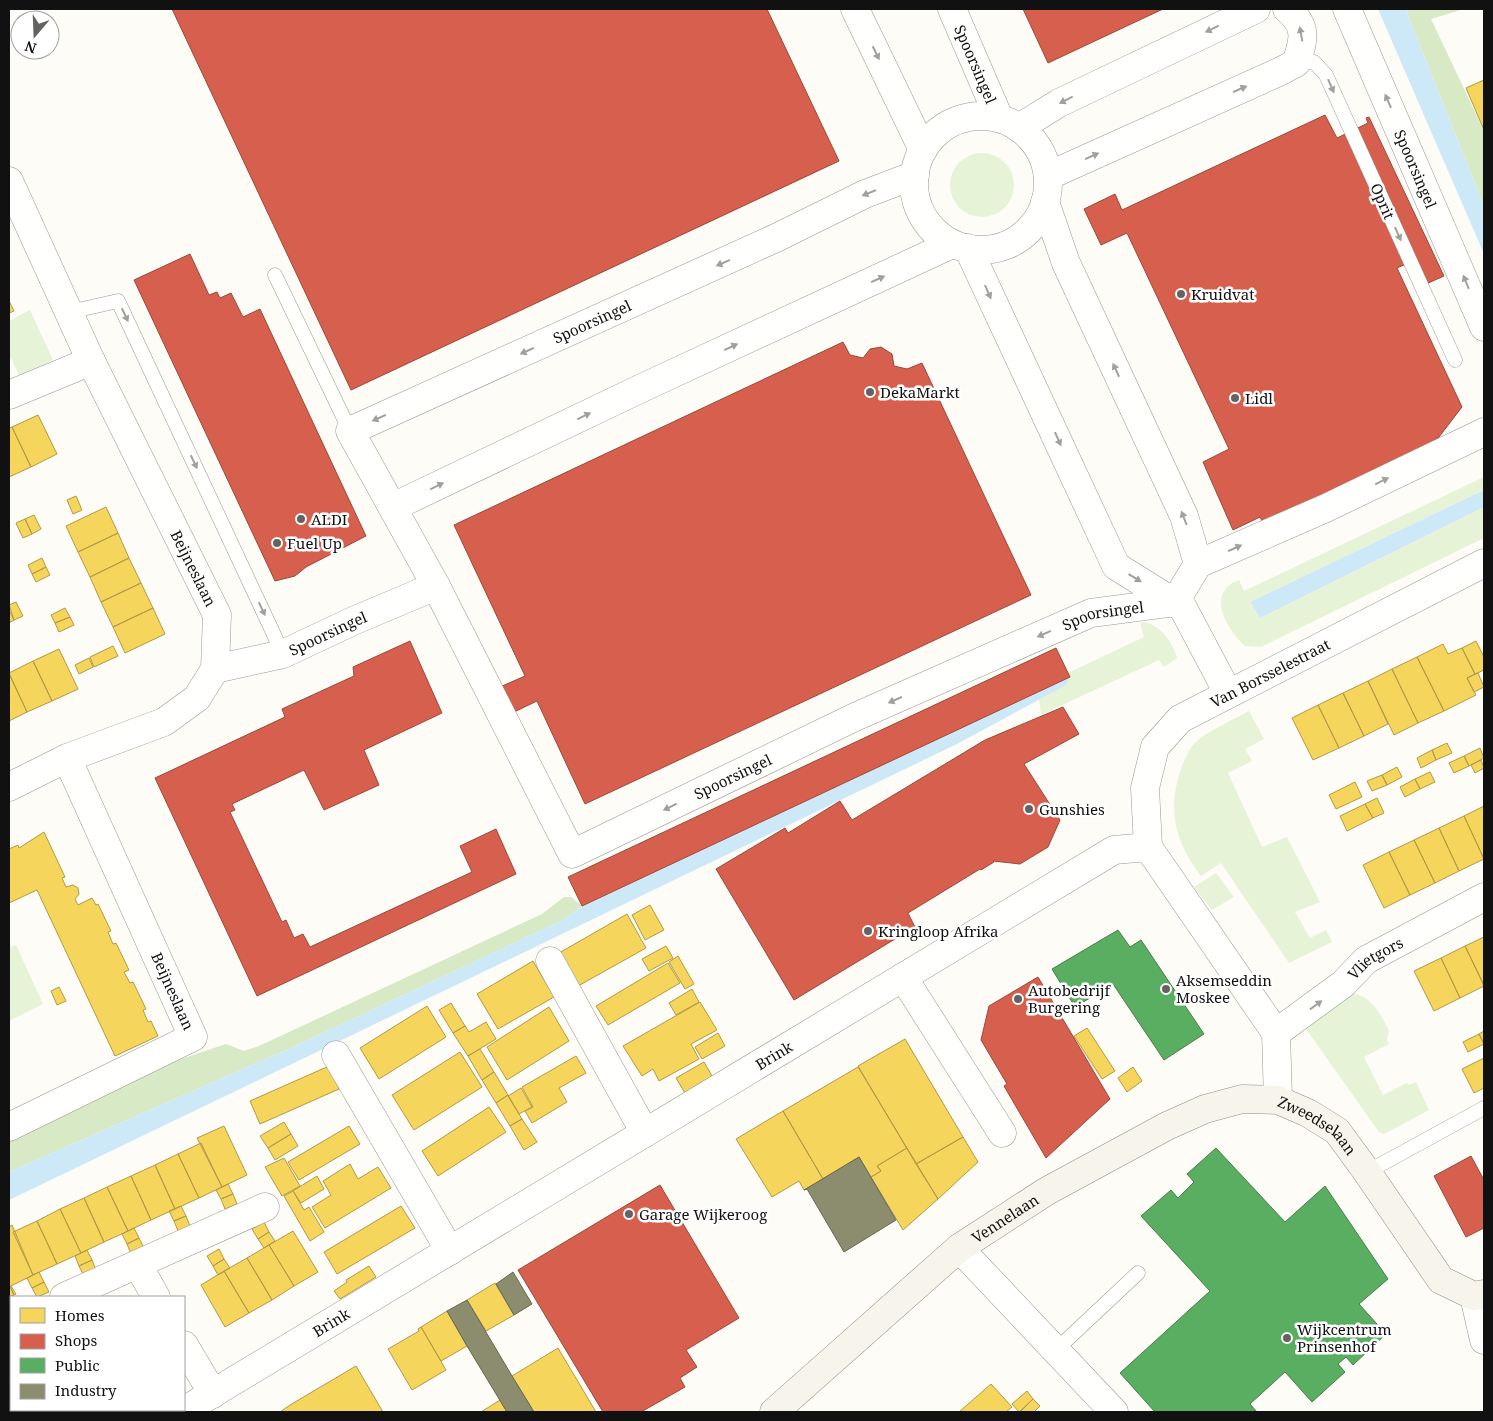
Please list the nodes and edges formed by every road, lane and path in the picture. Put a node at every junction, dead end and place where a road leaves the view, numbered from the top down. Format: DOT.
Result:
graph roads {
  1 [pos="855,9"];
  2 [pos="952,9"];
  3 [pos="1256,9"];
  4 [pos="1287,9"];
  5 [pos="1347,9"];
  6 [pos="1296,62"];
  7 [pos="1009,123"];
  8 [pos="919,162"];
  9 [pos="1048,176"];
  10 [pos="9,181"];
  11 [pos="1045,202"];
  12 [pos="960,246"];
  13 [pos="275,275"];
  14 [pos="69,312"];
  15 [pos="1484,327"];
  16 [pos="1455,360"];
  17 [pos="91,361"];
  18 [pos="9,395"];
  19 [pos="350,430"];
  20 [pos="1484,432"];
  21 [pos="393,507"];
  22 [pos="1198,564"];
  23 [pos="1484,564"];
  24 [pos="436,586"];
  25 [pos="1175,602"];
  26 [pos="283,654"];
  27 [pos="216,669"];
  28 [pos="1228,693"];
  29 [pos="67,758"];
  30 [pos="9,787"];
  31 [pos="1148,847"];
  32 [pos="1484,897"];
  33 [pos="550,961"];
  34 [pos="903,977"];
  35 [pos="1276,1034"];
  36 [pos="336,1055"];
  37 [pos="1278,1100"];
  38 [pos="1484,1108"];
  39 [pos="9,1127"];
  40 [pos="645,1133"];
  41 [pos="1002,1133"];
  42 [pos="1367,1172"];
  43 [pos="265,1207"];
  44 [pos="959,1248"];
  45 [pos="450,1251"];
  46 [pos="1138,1272"];
  47 [pos="147,1283"];
  48 [pos="1479,1295"];
  49 [pos="70,1296"];
  50 [pos="1484,1340"];
  51 [pos="185,1347"];
  52 [pos="1057,1349"];
  53 [pos="213,1394"];
  54 [pos="185,1410"];
  55 [pos="774,1412"];
  56 [pos="1114,1412"];
  1 -- 8 [label="street, Spoorsingel, one-way"];
  2 -- 7 [label="street, Spoorsingel"];
  3 -- 7 [label="street, one-way"];
  6 -- 4 [label="street, one-way"];
  15 -- 5 [label="street, Spoorsingel, one-way"];
  9 -- 6 [label="street, one-way"];
  6 -- 16 [label="lane, Oprit, one-way"];
  7 -- 8 [label="street, Spoorsingel"];
  7 -- 9 [label="street, Spoorsingel"];
  8 -- 12 [label="street, Spoorsingel"];
  8 -- 19 [label="street, Spoorsingel, one-way"];
  9 -- 11 [label="street, Spoorsingel"];
  10 -- 14 [label="street, Beijneslaan"];
  11 -- 12 [label="street, Spoorsingel"];
  22 -- 11 [label="street, one-way"];
  21 -- 12 [label="street, Spoorsingel, one-way"];
  12 -- 25 [label="street, Spoorsingel, one-way"];
  13 -- 19 [label="lane"];
  14 -- 17 [label="street, Beijneslaan"];
  14 -- 26 [label="lane, one-way"];
  17 -- 18 [label="street"];
  17 -- 27 [label="street, Beijneslaan"];
  19 -- 21 [label="street, Spoorsingel"];
  22 -- 20 [label="street, one-way"];
  21 -- 24 [label="street, Spoorsingel"];
  22 -- 25 [label="street"];
  23 -- 28 [label="street, Van Borsselestraat"];
  25 -- 24 [label="street, Spoorsingel, one-way"];
  24 -- 26 [label="street, Spoorsingel"];
  25 -- 28 [label="street, Spoorsingel"];
  26 -- 27 [label="street, Spoorsingel"];
  27 -- 29 [label="street"];
  28 -- 31 [label="street, Van Borsselestraat"];
  29 -- 30 [label="street"];
  29 -- 39 [label="street, Beijneslaan"];
  31 -- 34 [label="street, Brink"];
  31 -- 35 [label="street"];
  35 -- 32 [label="street, Vlietgors, one-way"];
  33 -- 40 [label="street"];
  34 -- 40 [label="street, Brink"];
  34 -- 41 [label="street"];
  35 -- 37 [label="street, Zweedselaan"];
  36 -- 45 [label="street"];
  37 -- 42 [label="street, Zweedselaan"];
  37 -- 44 [label="street, Vennelaan"];
  38 -- 42 [label="lane"];
  40 -- 45 [label="street, Brink"];
  42 -- 48 [label="street, Zweedselaan"];
  43 -- 47 [label="street"];
  44 -- 52 [label="street"];
  44 -- 55 [label="street, Vennelaan"];
  45 -- 53 [label="street, Brink"];
  46 -- 52 [label="lane"];
  47 -- 49 [label="street"];
  48 -- 50 [label="street, Zweedselaan"];
  51 -- 53 [label="street"];
  52 -- 56 [label="street"];
  53 -- 54 [label="street, Brink"];
}
